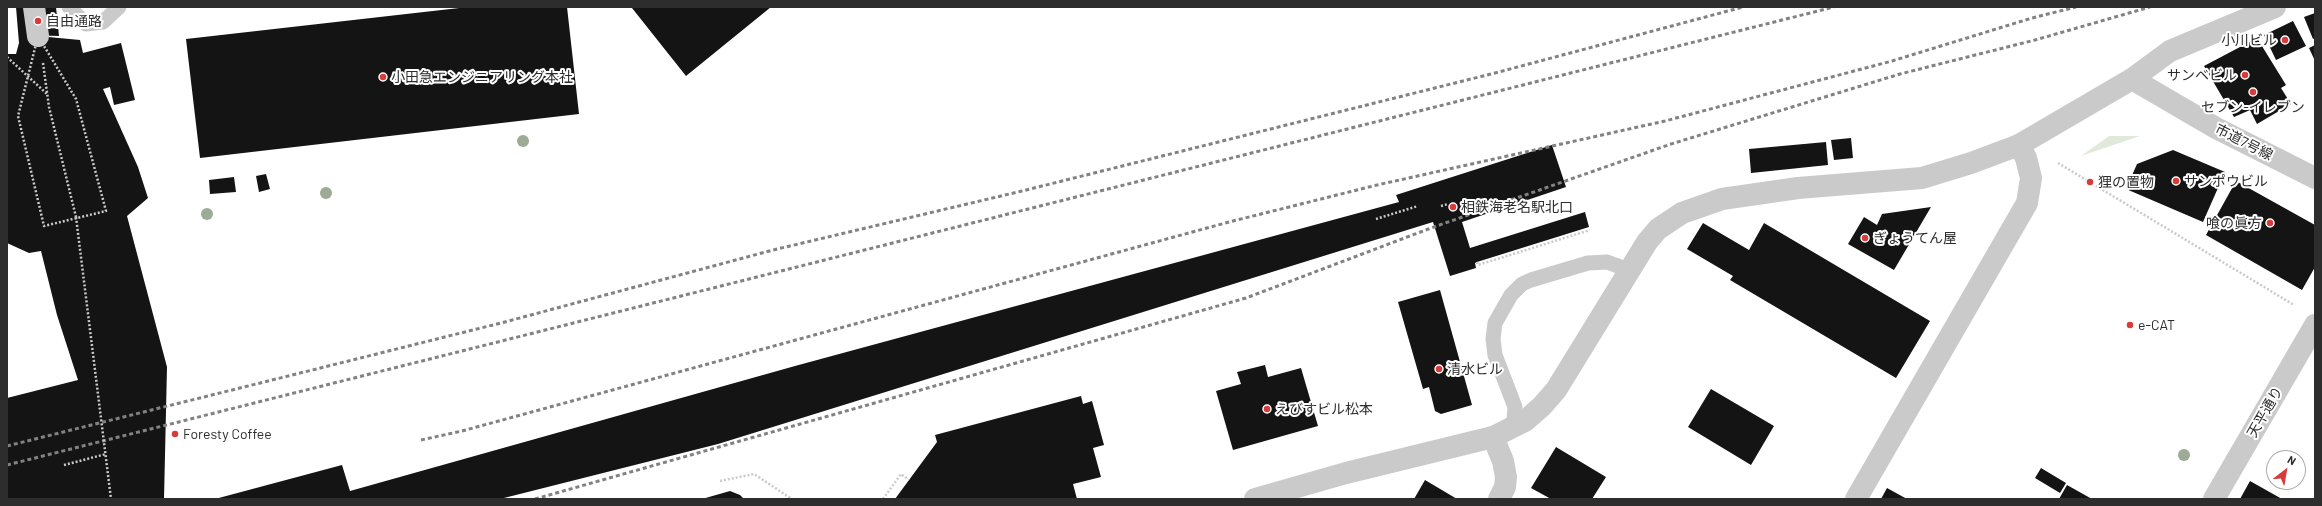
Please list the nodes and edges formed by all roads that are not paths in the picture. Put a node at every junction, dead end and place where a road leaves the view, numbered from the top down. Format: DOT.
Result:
graph roads {
  1 [pos="34,7"];
  2 [pos="69,7"];
  3 [pos="119,7"];
  4 [pos="2275,7"];
  5 [pos="46,46"];
  6 [pos="2132,79"];
  7 [pos="2019,144"];
  8 [pos="2315,178"];
  9 [pos="1629,270"];
  10 [pos="2315,325"];
  11 [pos="1501,434"];
  12 [pos="1255,499"];
  13 [pos="1499,499"];
  14 [pos="1856,499"];
  15 [pos="2214,499"];
  1 -- 5 [label="street"];
  2 -- 3 [label="lane"];
  4 -- 6 [label="street"];
  6 -- 7 [label="street"];
  6 -- 8 [label="street, 市道7号線"];
  7 -- 9 [label="street"];
  7 -- 14 [label="street"];
  9 -- 11 [label="street"];
  9 -- 11 [label="lane"];
  10 -- 15 [label="street, 天平通り"];
  11 -- 12 [label="street"];
  11 -- 13 [label="street"];
}
